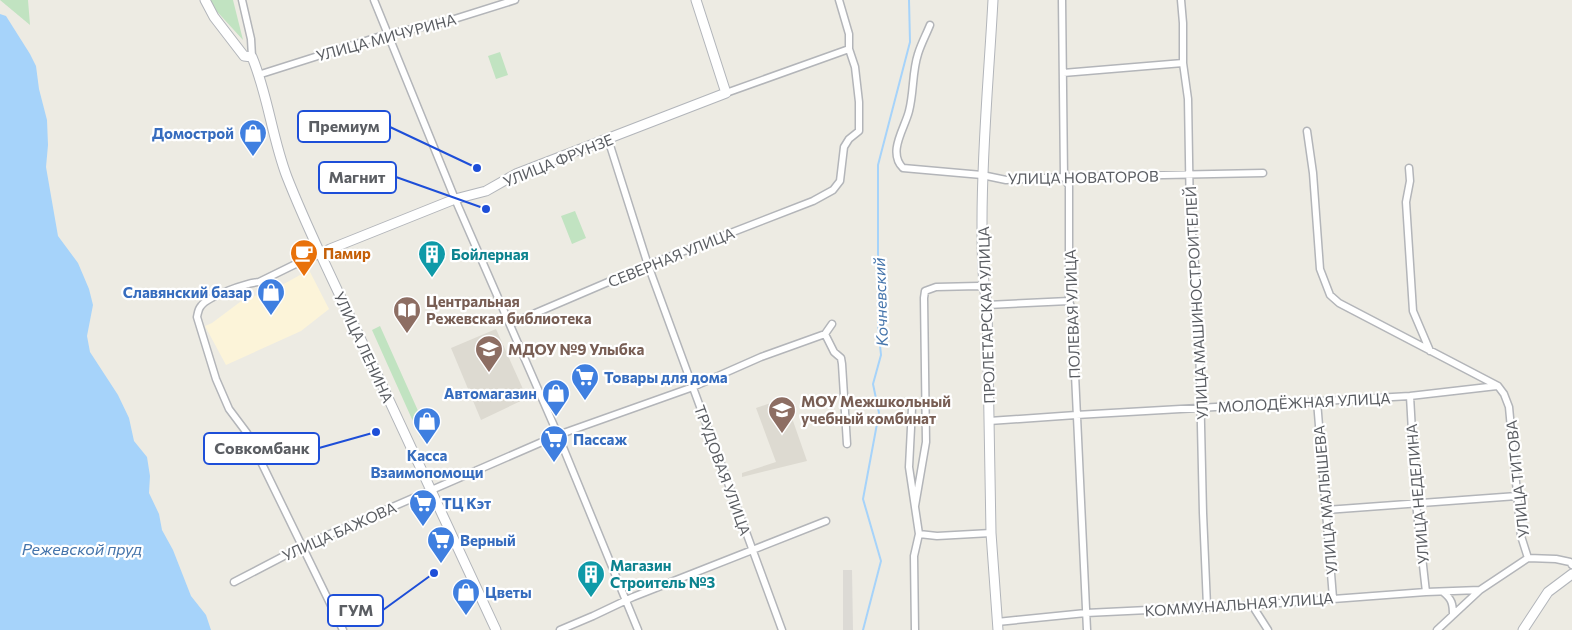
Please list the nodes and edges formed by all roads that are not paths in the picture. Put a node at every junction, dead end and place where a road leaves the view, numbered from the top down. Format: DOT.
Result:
graph roads {
  1 [pos="205,0"];
  2 [pos="242,0"];
  3 [pos="374,0"];
  4 [pos="515,0"];
  5 [pos="696,0"];
  6 [pos="839,0"];
  7 [pos="993,0"];
  8 [pos="1062,0"];
  9 [pos="1180,0"];
  10 [pos="930,25"];
  11 [pos="389,33"];
  12 [pos="848,49"];
  13 [pos="252,57"];
  14 [pos="1183,63"];
  15 [pos="1063,73"];
  16 [pos="258,75"];
  17 [pos="726,93"];
  18 [pos="1307,131"];
  19 [pos="608,139"];
  20 [pos="1409,168"];
  21 [pos="1263,173"];
  22 [pos="1190,174"];
  23 [pos="982,175"];
  24 [pos="1064,177"];
  25 [pos="455,199"];
  26 [pos="320,255"];
  27 [pos="648,265"];
  28 [pos="984,289"];
  29 [pos="1069,301"];
  30 [pos="987,305"];
  31 [pos="510,324"];
  32 [pos="832,324"];
  33 [pos="825,334"];
  34 [pos="1430,351"];
  35 [pos="693,386"];
  36 [pos="1498,386"];
  37 [pos="1410,396"];
  38 [pos="1317,401"];
  39 [pos="912,408"];
  40 [pos="1200,408"];
  41 [pos="1076,415"];
  42 [pos="989,421"];
  43 [pos="558,435"];
  44 [pos="847,444"];
  45 [pos="432,491"];
  46 [pos="1517,496"];
  47 [pos="1416,503"];
  48 [pos="915,506"];
  49 [pos="1326,510"];
  50 [pos="826,521"];
  51 [pos="991,533"];
  52 [pos="919,534"];
  53 [pos="302,546"];
  54 [pos="752,550"];
  55 [pos="1528,558"];
  56 [pos="1572,565"];
  57 [pos="1572,574"];
  58 [pos="234,582"];
  59 [pos="1480,590"];
  60 [pos="1426,592"];
  61 [pos="1442,592"];
  62 [pos="1332,598"];
  63 [pos="626,601"];
  64 [pos="1252,604"];
  65 [pos="1207,606"];
  66 [pos="1086,613"];
  67 [pos="1453,615"];
  68 [pos="998,626"];
  69 [pos="343,630"];
  70 [pos="496,630"];
  71 [pos="560,630"];
  72 [pos="638,630"];
  73 [pos="782,630"];
  74 [pos="915,630"];
  75 [pos="1087,630"];
  76 [pos="1268,630"];
  77 [pos="1436,630"];
  78 [pos="1523,630"];
  1 -- 13 [label="street"];
  2 -- 13 [label="street, УЛИЦА ЛЕНИНА"];
  3 -- 11 [label="street"];
  4 -- 11 [label="street, УЛИЦА МИЧУРИНА"];
  5 -- 17 [label="street"];
  6 -- 12 [label="street"];
  7 -- 23 [label="street, ПРОЛЕТАРСКАЯ УЛИЦА"];
  8 -- 15 [label="street, ПОЛЕВАЯ УЛИЦА"];
  9 -- 14 [label="street, УЛИЦА МАШИНОСТРОИТЕЛЕЙ"];
  10 -- 23 [label="street, УЛИЦА НОВАТОРОВ"];
  11 -- 16 [label="street, УЛИЦА МИЧУРИНА"];
  11 -- 25 [label="street"];
  12 -- 17 [label="street, УЛИЦА ФРУНЗЕ"];
  12 -- 27 [label="street, СЕВЕРНАЯ УЛИЦА"];
  13 -- 16 [label="street, УЛИЦА ЛЕНИНА"];
  14 -- 15 [label="street"];
  14 -- 22 [label="street, УЛИЦА МАШИНОСТРОИТЕЛЕЙ"];
  15 -- 24 [label="street, ПОЛЕВАЯ УЛИЦА"];
  16 -- 26 [label="street, УЛИЦА ЛЕНИНА"];
  17 -- 19 [label="street, УЛИЦА ФРУНЗЕ"];
  18 -- 34 [label="street"];
  19 -- 25 [label="street, УЛИЦА ФРУНЗЕ"];
  19 -- 27 [label="street, ТРУДОВАЯ УЛИЦА"];
  20 -- 34 [label="street"];
  21 -- 22 [label="street, УЛИЦА НОВАТОРОВ"];
  22 -- 24 [label="street, УЛИЦА НОВАТОРОВ"];
  22 -- 40 [label="street, УЛИЦА МАШИНОСТРОИТЕЛЕЙ"];
  23 -- 24 [label="street, УЛИЦА НОВАТОРОВ"];
  23 -- 28 [label="street, ПРОЛЕТАРСКАЯ УЛИЦА"];
  24 -- 29 [label="street, ПОЛЕВАЯ УЛИЦА"];
  25 -- 26 [label="street, УЛИЦА ФРУНЗЕ"];
  25 -- 31 [label="street"];
  26 -- 45 [label="street, УЛИЦА ЛЕНИНА"];
  26 -- 53 [label="street, УЛИЦА ФРУНЗЕ"];
  27 -- 31 [label="street, СЕВЕРНАЯ УЛИЦА"];
  27 -- 35 [label="street, ТРУДОВАЯ УЛИЦА"];
  28 -- 30 [label="street, ПРОЛЕТАРСКАЯ УЛИЦА"];
  28 -- 48 [label="street"];
  29 -- 30 [label="street"];
  29 -- 41 [label="street, ПОЛЕВАЯ УЛИЦА"];
  30 -- 42 [label="street, ПРОЛЕТАРСКАЯ УЛИЦА"];
  31 -- 43 [label="street"];
  32 -- 33 [label="street"];
  33 -- 35 [label="street, УЛИЦА БАЖОВА"];
  33 -- 44 [label="street"];
  34 -- 36 [label="street"];
  35 -- 43 [label="street, УЛИЦА БАЖОВА"];
  35 -- 54 [label="street, ТРУДОВАЯ УЛИЦА"];
  36 -- 37 [label="street, МОЛОДЁЖНАЯ УЛИЦА"];
  36 -- 46 [label="street, УЛИЦА ТИТОВА"];
  37 -- 38 [label="street, МОЛОДЁЖНАЯ УЛИЦА"];
  37 -- 47 [label="street, УЛИЦА НЕДЕЛИНА"];
  38 -- 40 [label="street, МОЛОДЁЖНАЯ УЛИЦА"];
  38 -- 49 [label="street, УЛИЦА МАЛЫШЕВА"];
  39 -- 48 [label="street"];
  40 -- 41 [label="street, МОЛОДЁЖНАЯ УЛИЦА"];
  40 -- 65 [label="street, УЛИЦА МАШИНОСТРОИТЕЛЕЙ"];
  41 -- 42 [label="street, МОЛОДЁЖНАЯ УЛИЦА"];
  41 -- 66 [label="street, ПОЛЕВАЯ УЛИЦА"];
  42 -- 51 [label="street, ПРОЛЕТАРСКАЯ УЛИЦА"];
  43 -- 45 [label="street, УЛИЦА БАЖОВА"];
  43 -- 63 [label="street"];
  45 -- 53 [label="street, УЛИЦА БАЖОВА"];
  45 -- 70 [label="street, УЛИЦА ЛЕНИНА"];
  46 -- 47 [label="street"];
  46 -- 55 [label="street, УЛИЦА ТИТОВА"];
  47 -- 49 [label="street"];
  47 -- 60 [label="street, УЛИЦА НЕДЕЛИНА"];
  48 -- 52 [label="street"];
  49 -- 62 [label="street, УЛИЦА МАЛЫШЕВА"];
  50 -- 54 [label="street"];
  51 -- 52 [label="street"];
  51 -- 68 [label="street, ПРОЛЕТАРСКАЯ УЛИЦА"];
  52 -- 74 [label="street"];
  53 -- 58 [label="street, УЛИЦА БАЖОВА"];
  53 -- 69 [label="street"];
  54 -- 63 [label="street"];
  54 -- 73 [label="street, ТРУДОВАЯ УЛИЦА"];
  55 -- 56 [label="street, УЛИЦА ТИТОВА"];
  55 -- 59 [label="street"];
  57 -- 78 [label="street"];
  59 -- 61 [label="street, КОММУНАЛЬНАЯ УЛИЦА"];
  59 -- 67 [label="street"];
  60 -- 61 [label="street, КОММУНАЛЬНАЯ УЛИЦА"];
  60 -- 62 [label="street, КОММУНАЛЬНАЯ УЛИЦА"];
  61 -- 67 [label="street"];
  62 -- 64 [label="street, КОММУНАЛЬНАЯ УЛИЦА"];
  63 -- 71 [label="street"];
  63 -- 72 [label="street"];
  64 -- 65 [label="street, КОММУНАЛЬНАЯ УЛИЦА"];
  64 -- 76 [label="street"];
  65 -- 66 [label="street, КОММУНАЛЬНАЯ УЛИЦА"];
  66 -- 68 [label="street, КОММУНАЛЬНАЯ УЛИЦА"];
  66 -- 75 [label="street, ПОЛЕВАЯ УЛИЦА"];
  67 -- 77 [label="street"];
}
